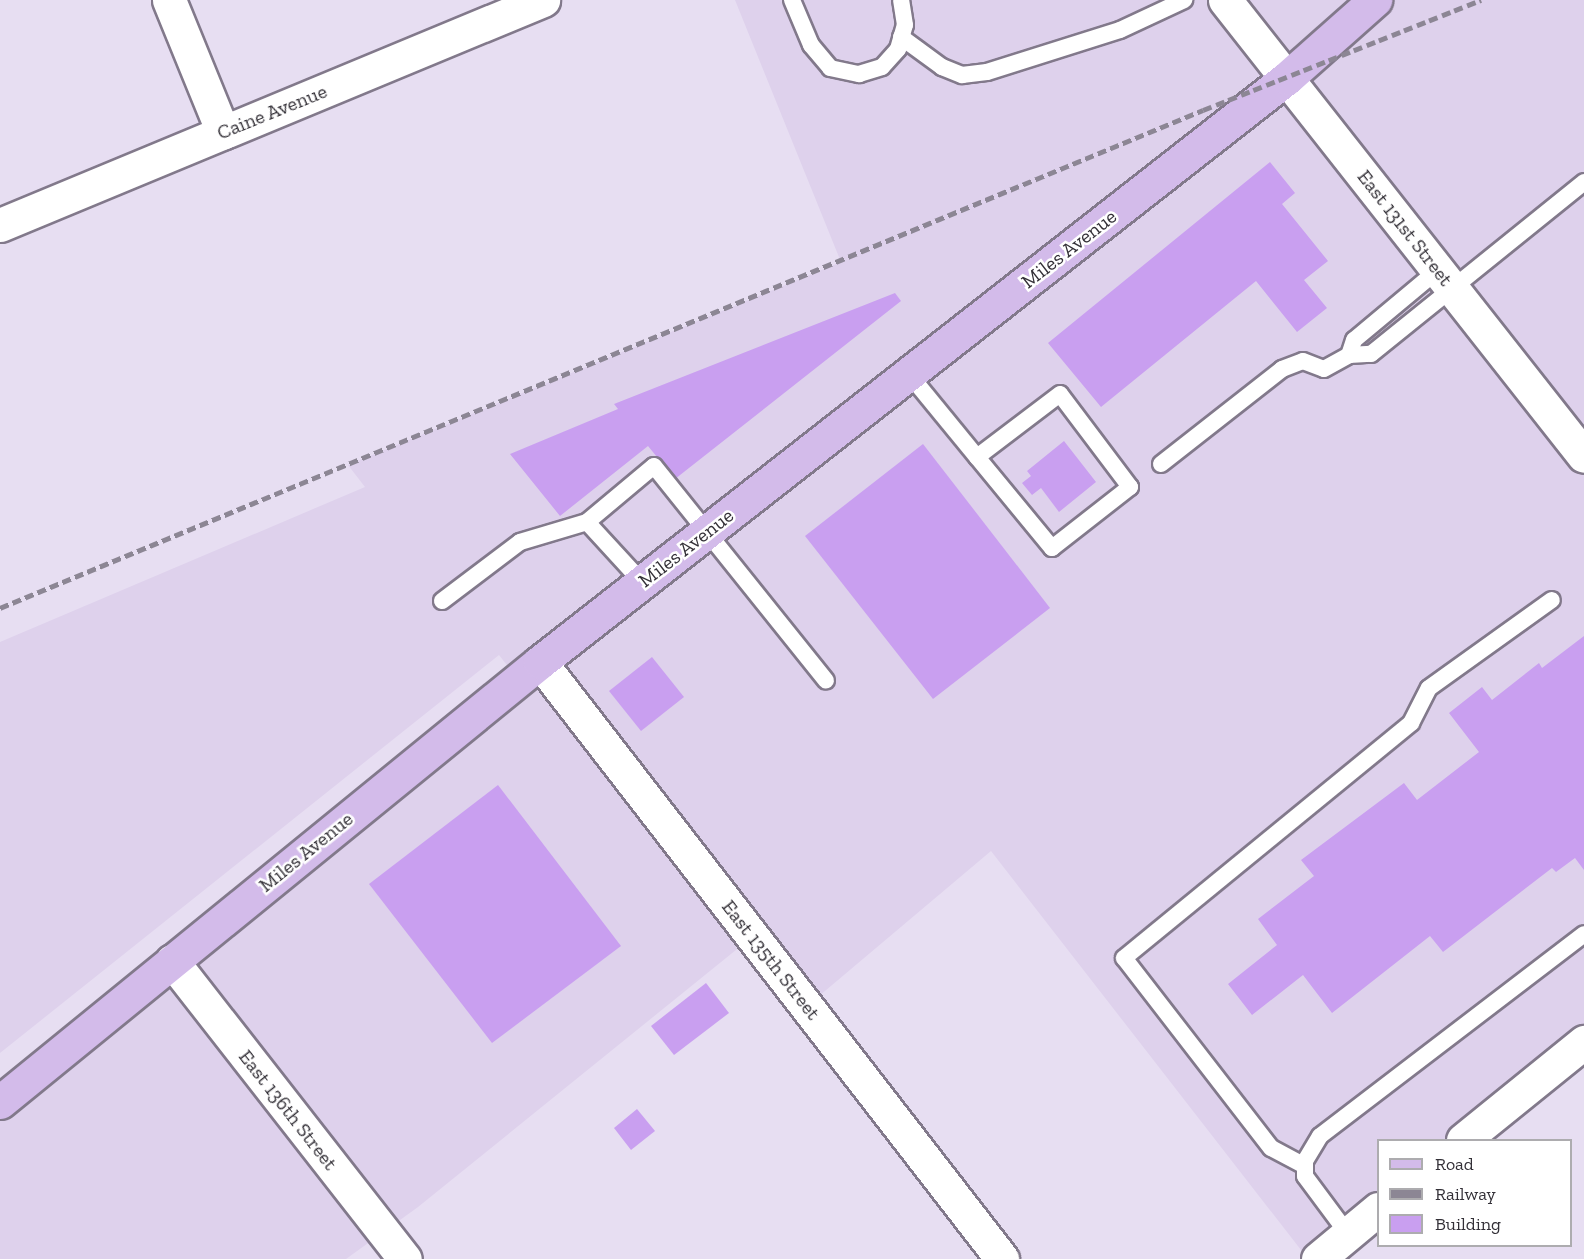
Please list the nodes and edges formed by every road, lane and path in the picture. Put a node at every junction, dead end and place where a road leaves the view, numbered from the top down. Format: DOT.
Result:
graph roads {
  1 [pos="169,0"];
  2 [pos="543,0"];
  3 [pos="792,0"];
  4 [pos="901,0"];
  5 [pos="1184,0"];
  6 [pos="1225,0"];
  7 [pos="1375,0"];
  8 [pos="901,37"];
  9 [pos="1287,78"];
  10 [pos="223,132"];
  11 [pos="1584,182"];
  12 [pos="0,225"];
  13 [pos="1445,280"];
  14 [pos="1348,356"];
  15 [pos="909,374"];
  16 [pos="1584,456"];
  17 [pos="977,457"];
  18 [pos="1161,464"];
  19 [pos="587,522"];
  20 [pos="707,531"];
  21 [pos="642,582"];
  22 [pos="1552,600"];
  23 [pos="442,601"];
  24 [pos="540,662"];
  25 [pos="826,681"];
  26 [pos="1584,934"];
  27 [pos="172,961"];
  28 [pos="1584,1042"];
  29 [pos="0,1101"];
  30 [pos="1464,1139"];
  31 [pos="1305,1166"];
  32 [pos="1377,1210"];
  33 [pos="1348,1234"];
  34 [pos="405,1259"];
  35 [pos="1002,1259"];
  36 [pos="1318,1259"];
  1 -- 10 [label="street"];
  2 -- 10 [label="street, Caine Avenue"];
  3 -- 8 [label="lane"];
  4 -- 8 [label="lane"];
  5 -- 8 [label="lane"];
  6 -- 9 [label="street, East 131st Street"];
  7 -- 9 [label="main road, Miles Avenue"];
  9 -- 13 [label="street, East 131st Street"];
  9 -- 15 [label="main road, Miles Avenue"];
  10 -- 12 [label="street, Caine Avenue"];
  11 -- 13 [label="lane"];
  13 -- 14 [label="lane"];
  13 -- 14 [label="lane"];
  13 -- 16 [label="street, East 131st Street"];
  14 -- 18 [label="lane"];
  15 -- 17 [label="lane"];
  15 -- 20 [label="main road, Miles Avenue"];
  17 -- 17 [label="lane"];
  19 -- 20 [label="lane"];
  19 -- 21 [label="lane"];
  19 -- 23 [label="lane"];
  20 -- 21 [label="main road, Miles Avenue"];
  20 -- 25 [label="lane"];
  21 -- 24 [label="main road, Miles Avenue"];
  22 -- 31 [label="lane"];
  24 -- 27 [label="main road, Miles Avenue"];
  24 -- 35 [label="street, East 135th Street"];
  26 -- 31 [label="lane"];
  27 -- 29 [label="main road, Miles Avenue"];
  27 -- 34 [label="street, East 136th Street"];
  28 -- 30 [label="street"];
  31 -- 33 [label="lane"];
  32 -- 33 [label="street"];
  33 -- 36 [label="street"];
}
